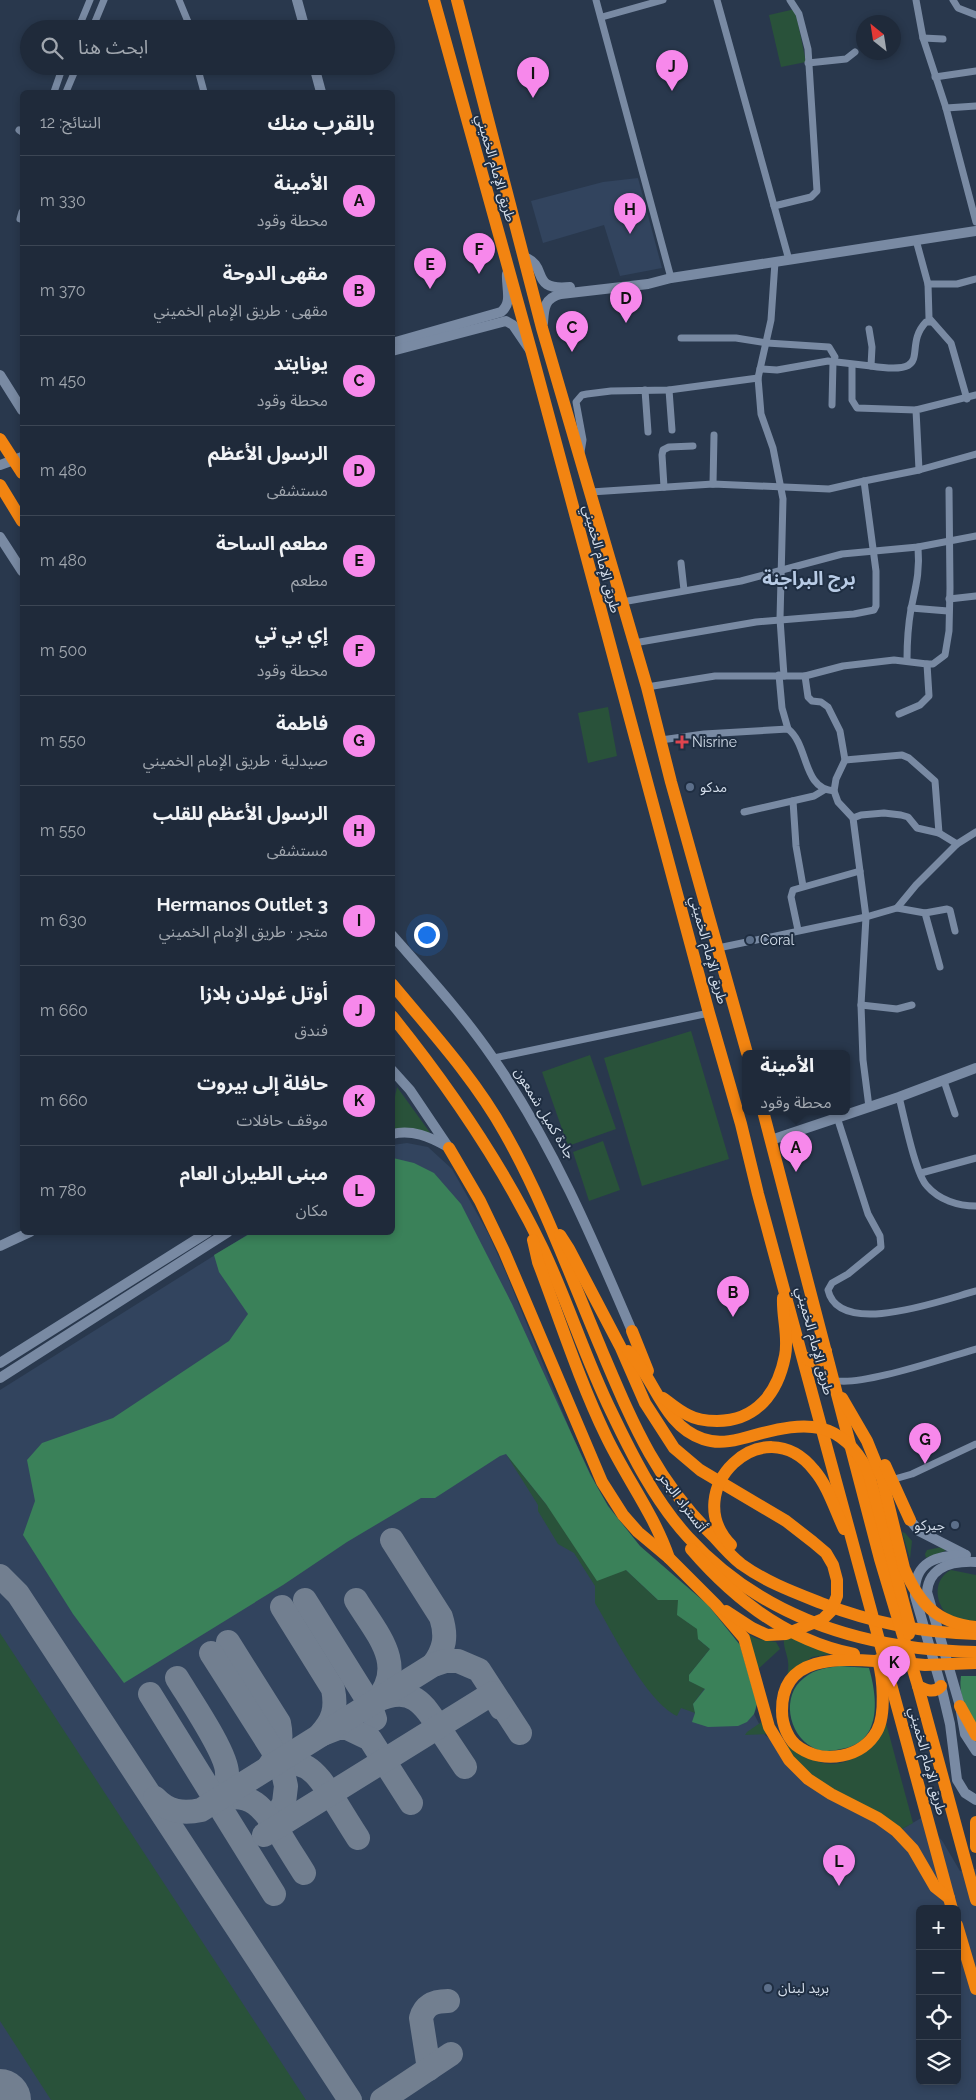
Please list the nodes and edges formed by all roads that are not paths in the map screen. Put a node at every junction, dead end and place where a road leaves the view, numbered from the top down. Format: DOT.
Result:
graph roads {
  1 [pos="90,0"];
  2 [pos="104,0"];
  3 [pos="179,0"];
  4 [pos="297,0"];
  5 [pos="434,0"];
  6 [pos="457,0"];
  7 [pos="596,0"];
  8 [pos="663,0"];
  9 [pos="717,0"];
  10 [pos="790,0"];
  11 [pos="916,0"];
  12 [pos="953,0"];
  13 [pos="976,15"];
  14 [pos="602,18"];
  15 [pos="82,20"];
  16 [pos="96,20"];
  17 [pos="187,20"];
  18 [pos="303,20"];
  19 [pos="923,38"];
  20 [pos="943,39"];
  21 [pos="856,52"];
  22 [pos="808,64"];
  23 [pos="976,71"];
  24 [pos="60,75"];
  25 [pos="73,75"];
  26 [pos="199,75"];
  27 [pos="316,75"];
  28 [pos="935,77"];
  29 [pos="55,90"];
  30 [pos="67,90"];
  31 [pos="203,90"];
  32 [pos="320,90"];
  33 [pos="976,106"];
  34 [pos="946,108"];
  35 [pos="774,206"];
  36 [pos="976,222"];
  37 [pos="976,231"];
  38 [pos="916,240"];
  39 [pos="524,257"];
  40 [pos="789,260"];
  41 [pos="774,262"];
  42 [pos="507,263"];
  43 [pos="671,278"];
  44 [pos="976,279"];
  45 [pos="928,284"];
  46 [pos="554,292"];
  47 [pos="931,322"];
  48 [pos="542,328"];
  49 [pos="869,329"];
  50 [pos="681,338"];
  51 [pos="767,342"];
  52 [pos="395,345"];
  53 [pos="395,346"];
  54 [pos="531,350"];
  55 [pos="833,362"];
  56 [pos="852,365"];
  57 [pos="871,366"];
  58 [pos="760,369"];
  59 [pos="0,375"];
  60 [pos="758,378"];
  61 [pos="645,390"];
  62 [pos="668,390"];
  63 [pos="976,396"];
  64 [pos="967,399"];
  65 [pos="832,405"];
  66 [pos="20,407"];
  67 [pos="916,410"];
  68 [pos="672,430"];
  69 [pos="648,432"];
  70 [pos="714,435"];
  71 [pos="0,438"];
  72 [pos="693,446"];
  73 [pos="976,454"];
  74 [pos="580,456"];
  75 [pos="20,458"];
  76 [pos="20,464"];
  77 [pos="0,465"];
  78 [pos="20,470"];
  79 [pos="919,470"];
  80 [pos="0,471"];
  81 [pos="864,482"];
  82 [pos="713,484"];
  83 [pos="0,485"];
  84 [pos="781,485"];
  85 [pos="664,487"];
  86 [pos="949,490"];
  87 [pos="591,492"];
  88 [pos="20,518"];
  89 [pos="976,536"];
  90 [pos="0,537"];
  91 [pos="949,541"];
  92 [pos="918,547"];
  93 [pos="873,551"];
  94 [pos="681,563"];
  95 [pos="20,568"];
  96 [pos="782,570"];
  97 [pos="684,590"];
  98 [pos="976,596"];
  99 [pos="949,599"];
  100 [pos="622,602"];
  101 [pos="911,608"];
  102 [pos="948,611"];
  103 [pos="780,619"];
  104 [pos="634,643"];
  105 [pos="907,660"];
  106 [pos="927,664"];
  107 [pos="781,675"];
  108 [pos="805,676"];
  109 [pos="647,687"];
  110 [pos="899,714"];
  111 [pos="788,730"];
  112 [pos="662,745"];
  113 [pos="640,756"];
  114 [pos="845,760"];
  115 [pos="824,790"];
  116 [pos="834,791"];
  117 [pos="675,795"];
  118 [pos="652,801"];
  119 [pos="793,801"];
  120 [pos="744,812"];
  121 [pos="853,818"];
  122 [pos="976,832"];
  123 [pos="939,833"];
  124 [pos="957,844"];
  125 [pos="860,871"];
  126 [pos="803,886"];
  127 [pos="897,908"];
  128 [pos="925,913"];
  129 [pos="866,917"];
  130 [pos="798,930"];
  131 [pos="955,931"];
  132 [pos="395,938"];
  133 [pos="718,948"];
  134 [pos="940,967"];
  135 [pos="395,988"];
  136 [pos="861,1005"];
  137 [pos="912,1005"];
  138 [pos="709,1013"];
  139 [pos="395,1020"];
  140 [pos="746,1050"];
  141 [pos="494,1058"];
  142 [pos="976,1068"];
  143 [pos="395,1072"];
  144 [pos="944,1081"];
  145 [pos="899,1097"];
  146 [pos="869,1107"];
  147 [pos="850,1114"];
  148 [pos="955,1114"];
  149 [pos="764,1115"];
  150 [pos="846,1115"];
  151 [pos="837,1118"];
  152 [pos="395,1134"];
  153 [pos="771,1140"];
  154 [pos="449,1148"];
  155 [pos="976,1158"];
  156 [pos="920,1173"];
  157 [pos="976,1206"];
  158 [pos="546,1217"];
  159 [pos="531,1225"];
  160 [pos="24,1235"];
  161 [pos="203,1235"];
  162 [pos="223,1235"];
  163 [pos="0,1246"];
  164 [pos="785,1289"];
  165 [pos="976,1291"];
  166 [pos="632,1331"];
  167 [pos="621,1348"];
  168 [pos="976,1349"];
  169 [pos="826,1351"];
  170 [pos="804,1357"];
  171 [pos="0,1363"];
  172 [pos="0,1378"];
  173 [pos="833,1381"];
  174 [pos="656,1392"];
  175 [pos="976,1444"];
  176 [pos="891,1480"];
  177 [pos="650,1487"];
  178 [pos="910,1520"];
  179 [pos="966,1555"];
  180 [pos="669,1558"];
  181 [pos="976,1561"];
  182 [pos="860,1566"];
  183 [pos="715,1604"];
  184 [pos="828,1606"];
  185 [pos="976,1628"];
  186 [pos="976,1634"];
  187 [pos="907,1650"];
  188 [pos="976,1652"];
  189 [pos="894,1662"];
  190 [pos="976,1663"];
  191 [pos="926,1665"];
  192 [pos="976,1670"];
  193 [pos="918,1686"];
  194 [pos="942,1686"];
  195 [pos="960,1706"];
  196 [pos="976,1735"];
  197 [pos="976,1751"];
  198 [pos="976,1800"];
  199 [pos="976,1822"];
  200 [pos="976,1847"];
  201 [pos="976,1900"];
  202 [pos="951,1904"];
  203 [pos="961,1938"];
  204 [pos="976,1988"];
  1 -- 15 [label="street"];
  2 -- 16 [label="street"];
  3 -- 17 [label="street"];
  4 -- 18 [label="street"];
  5 -- 42 [label="highway, طريق الإمام الخميني"];
  6 -- 39 [label="highway, طريق الإمام الخميني"];
  7 -- 14 [label="street"];
  8 -- 14 [label="street"];
  9 -- 35 [label="street"];
  10 -- 22 [label="street"];
  11 -- 19 [label="street"];
  12 -- 13 [label="street"];
  14 -- 43 [label="street"];
  19 -- 20 [label="street"];
  19 -- 28 [label="street"];
  21 -- 22 [label="street"];
  22 -- 35 [label="street"];
  23 -- 28 [label="street"];
  24 -- 29 [label="street"];
  25 -- 30 [label="street"];
  26 -- 31 [label="street"];
  27 -- 32 [label="street"];
  28 -- 34 [label="street"];
  33 -- 34 [label="street"];
  34 -- 36 [label="street"];
  35 -- 40 [label="street"];
  37 -- 38 [label="street"];
  38 -- 40 [label="street"];
  38 -- 45 [label="street"];
  39 -- 46 [label="street"];
  39 -- 48 [label="highway, طريق الإمام الخميني"];
  40 -- 41 [label="street"];
  41 -- 43 [label="street"];
  41 -- 51 [label="street"];
  42 -- 52 [label="street"];
  42 -- 54 [label="highway, طريق الإمام الخميني"];
  43 -- 46 [label="street"];
  44 -- 45 [label="street"];
  45 -- 47 [label="street"];
  46 -- 48 [label="street"];
  47 -- 57 [label="street"];
  47 -- 64 [label="street"];
  48 -- 74 [label="highway, طريق الإمام الخميني"];
  49 -- 57 [label="street"];
  50 -- 51 [label="street"];
  51 -- 55 [label="street"];
  51 -- 58 [label="street"];
  53 -- 54 [label="street"];
  54 -- 113 [label="highway, طريق الإمام الخميني"];
  55 -- 56 [label="street"];
  55 -- 58 [label="street"];
  55 -- 65 [label="street"];
  56 -- 57 [label="street"];
  56 -- 67 [label="street"];
  58 -- 60 [label="street"];
  59 -- 66 [label="street"];
  60 -- 62 [label="street"];
  60 -- 84 [label="street"];
  61 -- 62 [label="street"];
  61 -- 69 [label="street"];
  61 -- 74 [label="street"];
  62 -- 68 [label="street"];
  63 -- 64 [label="street"];
  64 -- 67 [label="street"];
  67 -- 79 [label="street"];
  70 -- 82 [label="street"];
  71 -- 78 [label="highway"];
  72 -- 85 [label="street"];
  73 -- 79 [label="street"];
  74 -- 87 [label="highway, طريق الإمام الخميني"];
  75 -- 77 [label="street"];
  76 -- 80 [label="street"];
  79 -- 81 [label="street"];
  81 -- 84 [label="street"];
  81 -- 93 [label="street"];
  82 -- 84 [label="street"];
  82 -- 85 [label="street"];
  83 -- 88 [label="highway"];
  84 -- 96 [label="street"];
  85 -- 87 [label="street"];
  86 -- 91 [label="street"];
  87 -- 100 [label="highway, طريق الإمام الخميني"];
  89 -- 91 [label="street"];
  90 -- 95 [label="street"];
  91 -- 92 [label="street"];
  91 -- 99 [label="street"];
  92 -- 93 [label="street"];
  92 -- 101 [label="street"];
  93 -- 96 [label="street"];
  93 -- 103 [label="street"];
  94 -- 97 [label="street"];
  96 -- 97 [label="street"];
  96 -- 103 [label="street"];
  97 -- 100 [label="street"];
  98 -- 99 [label="street"];
  99 -- 102 [label="street"];
  100 -- 104 [label="highway, طريق الإمام الخميني"];
  101 -- 102 [label="street"];
  101 -- 105 [label="street"];
  102 -- 106 [label="street"];
  103 -- 104 [label="street"];
  103 -- 107 [label="street"];
  104 -- 109 [label="highway, طريق الإمام الخميني"];
  105 -- 106 [label="street"];
  105 -- 108 [label="street"];
  106 -- 110 [label="street"];
  107 -- 108 [label="street"];
  107 -- 109 [label="street"];
  107 -- 111 [label="street"];
  108 -- 114 [label="street"];
  109 -- 112 [label="highway, طريق الإمام الخميني"];
  111 -- 112 [label="street"];
  111 -- 115 [label="street"];
  112 -- 113 [label="highway"];
  112 -- 117 [label="highway, طريق الإمام الخميني"];
  113 -- 118 [label="highway, طريق الإمام الخميني"];
  114 -- 116 [label="street"];
  114 -- 123 [label="street"];
  115 -- 116 [label="street"];
  115 -- 119 [label="street"];
  116 -- 121 [label="street"];
  117 -- 118 [label="highway"];
  117 -- 133 [label="highway, طريق الإمام الخميني"];
  118 -- 138 [label="highway, طريق الإمام الخميني"];
  119 -- 120 [label="street"];
  119 -- 126 [label="street"];
  121 -- 123 [label="street"];
  121 -- 125 [label="street"];
  122 -- 124 [label="street"];
  123 -- 124 [label="street"];
  124 -- 127 [label="street"];
  125 -- 126 [label="street"];
  125 -- 129 [label="street"];
  126 -- 130 [label="street"];
  127 -- 128 [label="street"];
  127 -- 129 [label="street"];
  128 -- 131 [label="street"];
  128 -- 134 [label="street"];
  129 -- 130 [label="street"];
  129 -- 136 [label="street"];
  130 -- 133 [label="street"];
  132 -- 141 [label="street, جادة كميل شمعون"];
  133 -- 140 [label="highway, طريق الإمام الخميني"];
  135 -- 158 [label="highway"];
  136 -- 137 [label="street"];
  136 -- 146 [label="street"];
  138 -- 141 [label="street"];
  138 -- 164 [label="highway, طريق الإمام الخميني"];
  139 -- 159 [label="highway"];
  141 -- 166 [label="street, جادة كميل شمعون"];
  142 -- 144 [label="street"];
  143 -- 154 [label="street"];
  144 -- 145 [label="street"];
  144 -- 148 [label="street"];
  145 -- 146 [label="street"];
  145 -- 156 [label="street"];
  146 -- 147 [label="street"];
  149 -- 153 [label="highway, طريق الإمام الخميني"];
  150 -- 151 [label="street"];
  151 -- 153 [label="street"];
  151 -- 165 [label="street"];
  152 -- 154 [label="street"];
  153 -- 169 [label="highway, طريق الإمام الخميني"];
  154 -- 180 [label="highway"];
  155 -- 156 [label="street"];
  156 -- 157 [label="street"];
  158 -- 167 [label="highway"];
  158 -- 184 [label="highway, أتستراد البحر"];
  159 -- 177 [label="highway, أتستراد البحر"];
  159 -- 180 [label="highway"];
  160 -- 163 [label="street"];
  161 -- 171 [label="street"];
  162 -- 172 [label="street"];
  164 -- 170 [label="highway, طريق الإمام الخميني"];
  164 -- 174 [label="highway"];
  166 -- 174 [label="highway"];
  167 -- 174 [label="highway"];
  167 -- 183 [label="highway"];
  168 -- 173 [label="street"];
  169 -- 170 [label="highway"];
  169 -- 173 [label="highway, طريق الإمام الخميني"];
  170 -- 182 [label="highway, طريق الإمام الخميني"];
  173 -- 176 [label="highway"];
  173 -- 185 [label="highway"];
  173 -- 187 [label="highway, طريق الإمام الخميني"];
  174 -- 187 [label="highway"];
  175 -- 176 [label="street"];
  176 -- 178 [label="highway"];
  177 -- 188 [label="highway, أتستراد البحر"];
  177 -- 189 [label="highway"];
  178 -- 179 [label="street"];
  179 -- 181 [label="street"];
  179 -- 194 [label="street"];
  180 -- 183 [label="highway"];
  181 -- 195 [label="street"];
  182 -- 184 [label="highway"];
  182 -- 189 [label="highway"];
  182 -- 202 [label="highway, طريق الإمام الخميني"];
  183 -- 202 [label="highway"];
  184 -- 186 [label="highway, أتستراد البحر"];
  187 -- 193 [label="highway, طريق الإمام الخميني"];
  189 -- 191 [label="highway"];
  190 -- 191 [label="highway"];
  191 -- 192 [label="highway"];
  193 -- 194 [label="highway"];
  193 -- 201 [label="highway, طريق الإمام الخميني"];
  194 -- 198 [label="street"];
  195 -- 196 [label="highway"];
  195 -- 197 [label="street"];
  199 -- 200 [label="highway"];
  203 -- 204 [label="highway"];
}
